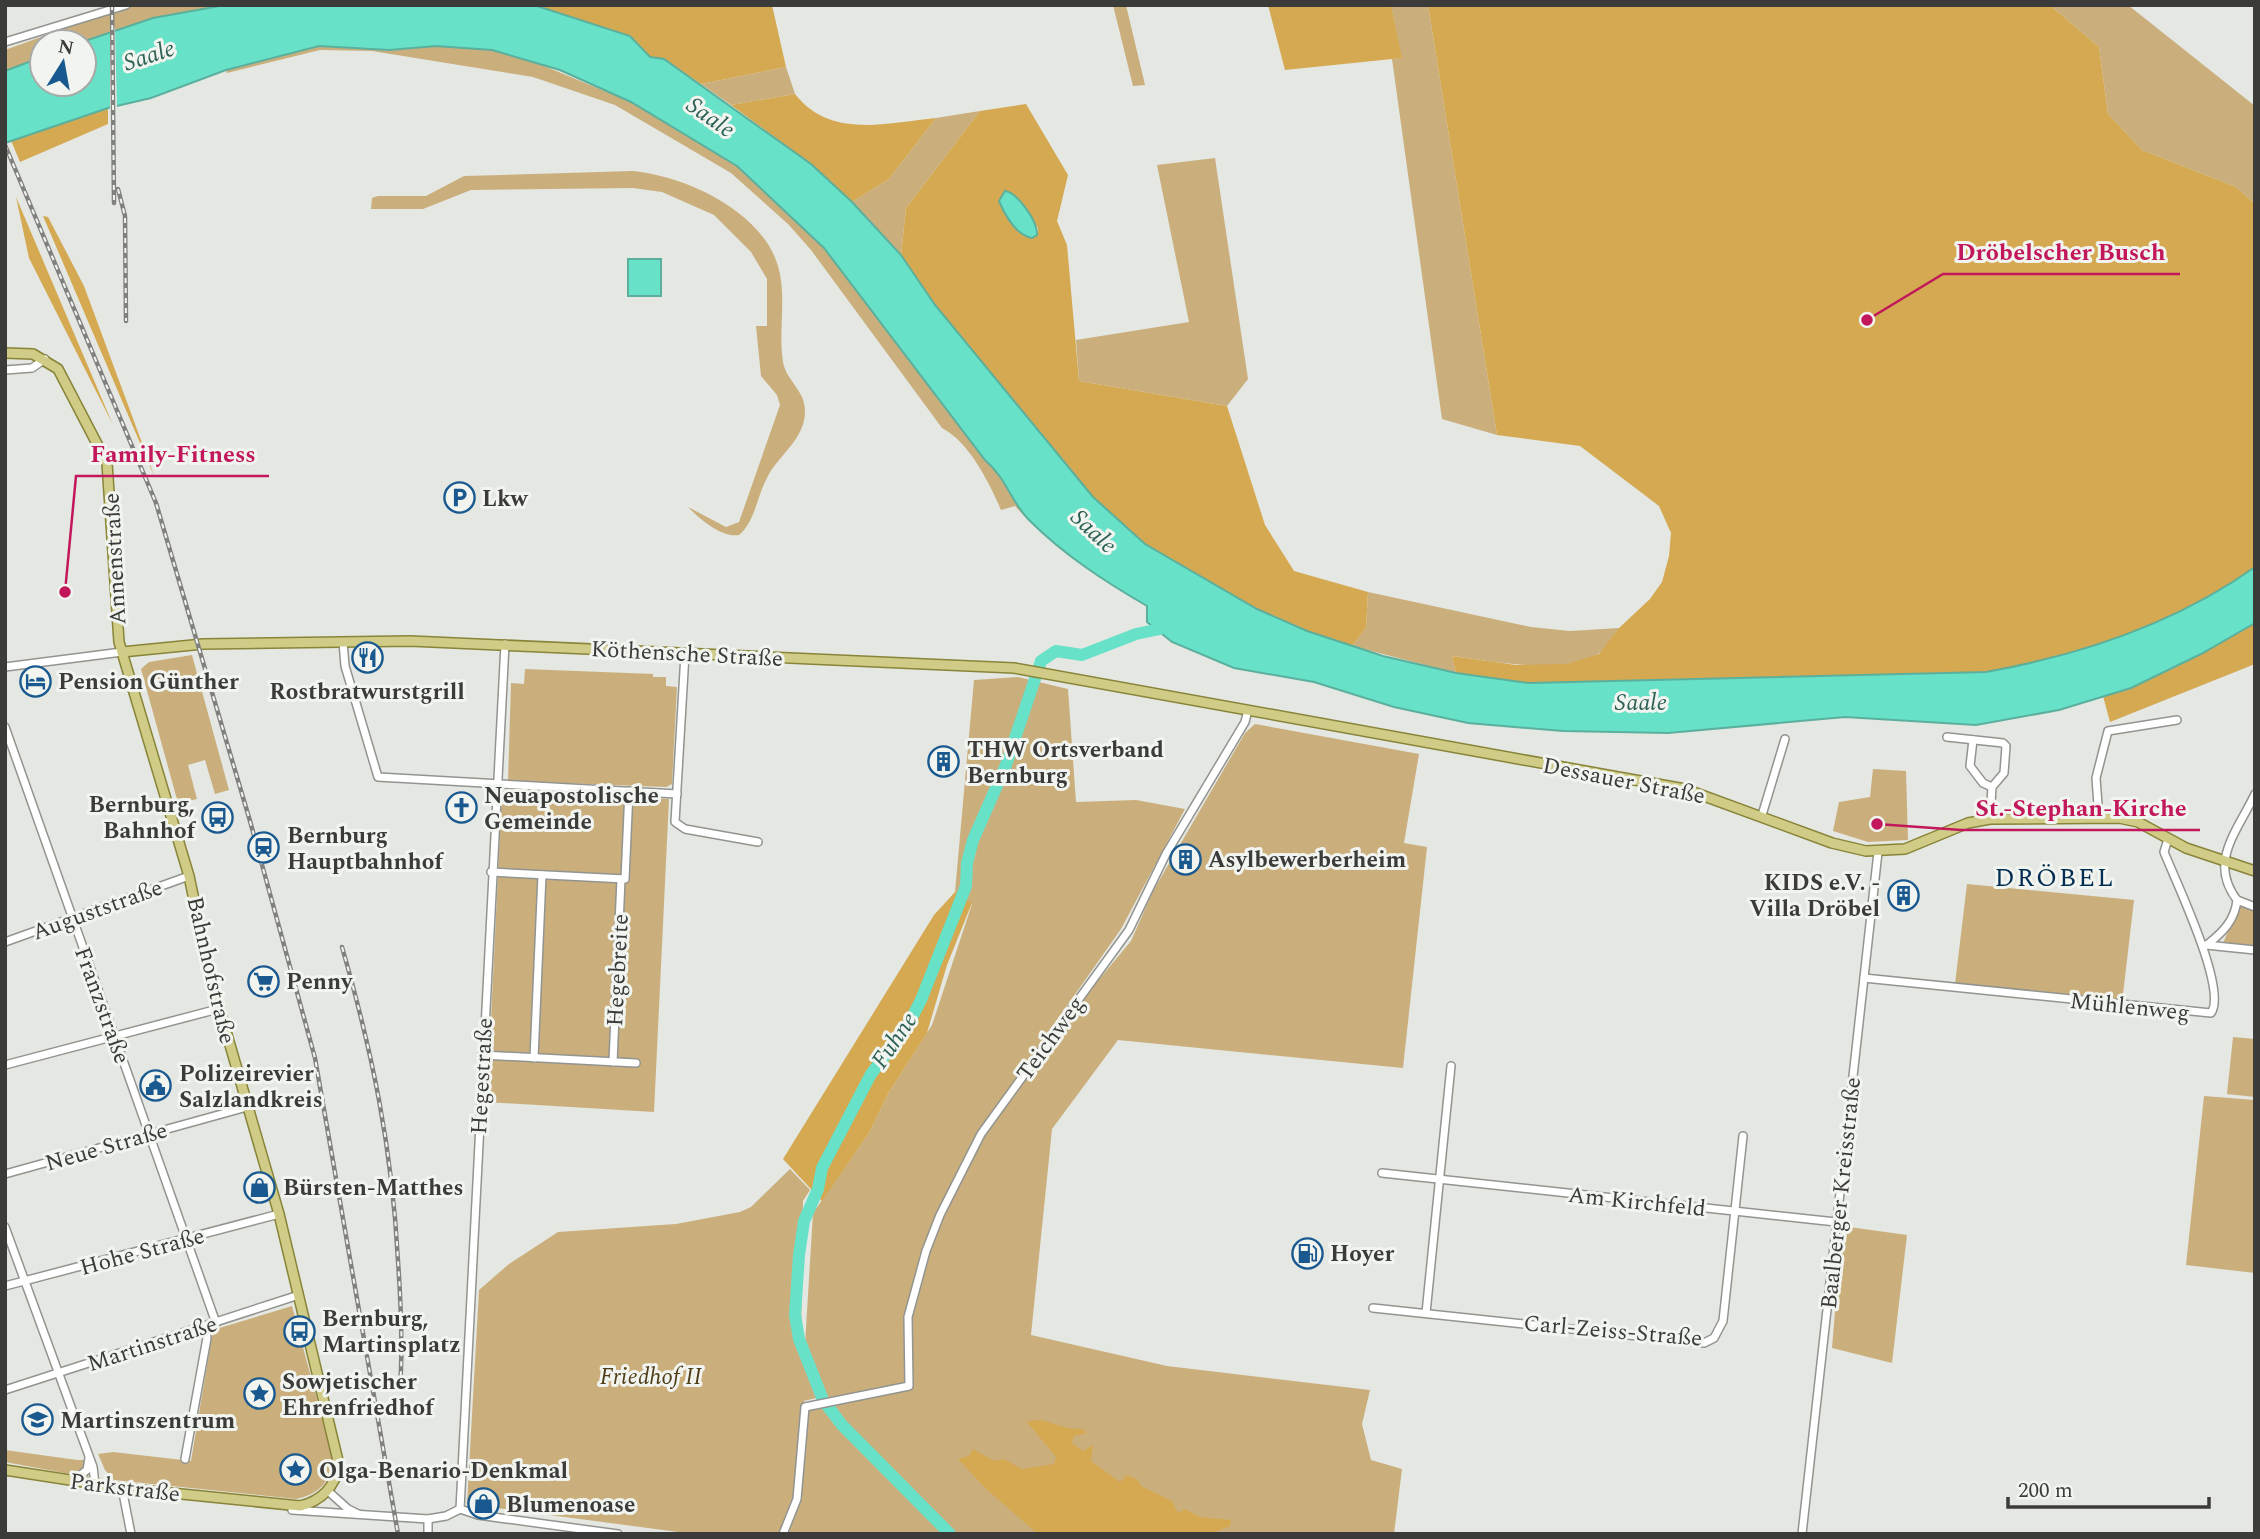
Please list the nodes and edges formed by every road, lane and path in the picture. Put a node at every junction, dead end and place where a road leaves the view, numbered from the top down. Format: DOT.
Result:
graph roads {
  1 [pos="126,5"];
  2 [pos="5,43"];
  3 [pos="5,353"];
  4 [pos="45,359"];
  5 [pos="5,370"];
  6 [pos="343,642"];
  7 [pos="505,644"];
  8 [pos="122,652"];
  9 [pos="685,654"];
  10 [pos="5,667"];
  11 [pos="1248,710"];
  12 [pos="2177,720"];
  13 [pos="5,727"];
  14 [pos="1947,737"];
  15 [pos="1785,739"];
  16 [pos="1973,740"];
  17 [pos="496,785"];
  18 [pos="1992,787"];
  19 [pos="629,791"];
  20 [pos="677,794"];
  21 [pos="2255,794"];
  22 [pos="1762,815"];
  23 [pos="2099,818"];
  24 [pos="1990,819"];
  25 [pos="2168,839"];
  26 [pos="758,842"];
  27 [pos="1878,852"];
  28 [pos="2224,859"];
  29 [pos="2255,871"];
  30 [pos="491,872"];
  31 [pos="542,875"];
  32 [pos="189,876"];
  33 [pos="621,879"];
  34 [pos="2237,900"];
  35 [pos="2255,907"];
  36 [pos="72,917"];
  37 [pos="5,942"];
  38 [pos="2205,945"];
  39 [pos="2255,950"];
  40 [pos="1864,978"];
  41 [pos="218,1009"];
  42 [pos="114,1036"];
  43 [pos="482,1055"];
  44 [pos="534,1058"];
  45 [pos="613,1062"];
  46 [pos="636,1063"];
  47 [pos="5,1065"];
  48 [pos="1451,1066"];
  49 [pos="247,1107"];
  50 [pos="149,1135"];
  51 [pos="1743,1136"];
  52 [pos="1382,1173"];
  53 [pos="5,1174"];
  54 [pos="1439,1180"];
  55 [pos="1734,1212"];
  56 [pos="279,1214"];
  57 [pos="1836,1222"];
  58 [pos="5,1227"];
  59 [pos="187,1239"];
  60 [pos="25,1281"];
  61 [pos="5,1286"];
  62 [pos="299,1295"];
  63 [pos="1373,1307"];
  64 [pos="1426,1313"];
  65 [pos="216,1323"];
  66 [pos="205,1326"];
  67 [pos="58,1373"];
  68 [pos="5,1390"];
  69 [pos="89,1458"];
  70 [pos="186,1458"];
  71 [pos="5,1470"];
  72 [pos="74,1480"];
  73 [pos="95,1484"];
  74 [pos="328,1491"];
  75 [pos="125,1493"];
  76 [pos="246,1501"];
  77 [pos="460,1509"];
  78 [pos="362,1515"];
  79 [pos="428,1518"];
  80 [pos="131,1534"];
  81 [pos="428,1534"];
  82 [pos="618,1534"];
  83 [pos="783,1534"];
  84 [pos="1802,1534"];
  1 -- 2 [label="street"];
  3 -- 4 [label="main road"];
  4 -- 5 [label="street"];
  4 -- 8 [label="main road, Annenstraße"];
  6 -- 7 [label="main road, Köthensche Straße"];
  6 -- 8 [label="main road, Köthensche Straße"];
  6 -- 17 [label="street"];
  7 -- 9 [label="main road, Köthensche Straße"];
  7 -- 17 [label="street, Hegestraße"];
  8 -- 10 [label="street"];
  8 -- 32 [label="main road, Bahnhofstraße"];
  9 -- 11 [label="main road, Köthensche Straße"];
  9 -- 20 [label="street"];
  11 -- 22 [label="main road, Dessauer Straße"];
  11 -- 83 [label="street, Teichweg"];
  12 -- 23 [label="street"];
  13 -- 36 [label="street, Franzstraße"];
  14 -- 16 [label="street"];
  15 -- 22 [label="street"];
  16 -- 18 [label="street"];
  16 -- 18 [label="street"];
  17 -- 19 [label="street"];
  17 -- 30 [label="street, Hegestraße"];
  18 -- 24 [label="street"];
  19 -- 20 [label="street"];
  19 -- 33 [label="street, Hegebreite"];
  20 -- 26 [label="street"];
  21 -- 28 [label="street"];
  22 -- 27 [label="main road, Dessauer Straße"];
  23 -- 24 [label="main road, Dessauer Straße"];
  23 -- 25 [label="main road, Dessauer Straße"];
  24 -- 27 [label="main road, Dessauer Straße"];
  25 -- 28 [label="main road, Dessauer Straße"];
  25 -- 38 [label="street, Mühlenweg"];
  27 -- 40 [label="street, Baalberger Kreisstraße"];
  28 -- 29 [label="main road, Dessauer Straße"];
  28 -- 34 [label="street"];
  30 -- 31 [label="street"];
  30 -- 43 [label="street, Hegestraße"];
  31 -- 33 [label="street"];
  31 -- 44 [label="street"];
  32 -- 36 [label="street, Auguststraße"];
  32 -- 41 [label="main road, Bahnhofstraße"];
  33 -- 45 [label="street, Hegebreite"];
  34 -- 35 [label="street"];
  34 -- 38 [label="street"];
  36 -- 37 [label="street, Auguststraße"];
  36 -- 42 [label="street, Franzstraße"];
  38 -- 39 [label="street"];
  38 -- 40 [label="street, Mühlenweg"];
  40 -- 57 [label="street, Baalberger Kreisstraße"];
  41 -- 42 [label="street"];
  41 -- 49 [label="main road, Bahnhofstraße"];
  42 -- 47 [label="street"];
  42 -- 50 [label="street, Franzstraße"];
  43 -- 44 [label="street"];
  43 -- 77 [label="street, Hegestraße"];
  44 -- 45 [label="street"];
  45 -- 46 [label="street"];
  48 -- 54 [label="street"];
  49 -- 50 [label="street, Neue Straße"];
  49 -- 56 [label="main road, Bahnhofstraße"];
  50 -- 53 [label="street, Neue Straße"];
  50 -- 59 [label="street, Franzstraße"];
  51 -- 55 [label="street"];
  52 -- 54 [label="street, Am Kirchfeld"];
  54 -- 55 [label="street, Am Kirchfeld"];
  54 -- 64 [label="street"];
  55 -- 57 [label="street, Am Kirchfeld"];
  55 -- 64 [label="street, Carl-Zeiss-Straße"];
  56 -- 59 [label="street, Hohe Straße"];
  56 -- 62 [label="main road, Bahnhofstraße"];
  57 -- 84 [label="street, Baalberger Kreisstraße"];
  58 -- 60 [label="street"];
  59 -- 60 [label="street, Hohe Straße"];
  59 -- 65 [label="street, Franzstraße"];
  60 -- 61 [label="street, Hohe Straße"];
  60 -- 67 [label="street"];
  62 -- 65 [label="street, Martinstraße"];
  62 -- 74 [label="main road, Bahnhofstraße"];
  63 -- 64 [label="street"];
  65 -- 66 [label="street, Martinstraße"];
  66 -- 67 [label="street, Martinstraße"];
  66 -- 70 [label="street"];
  67 -- 68 [label="street, Martinstraße"];
  67 -- 69 [label="street"];
  69 -- 72 [label="street"];
  69 -- 73 [label="street"];
  71 -- 72 [label="main road, Parkstraße"];
  72 -- 73 [label="main road, Parkstraße"];
  73 -- 75 [label="main road, Parkstraße"];
  74 -- 76 [label="main road, Parkstraße"];
  74 -- 78 [label="street"];
  75 -- 76 [label="main road, Parkstraße"];
  75 -- 80 [label="street"];
  76 -- 78 [label="street, Parkstraße"];
  77 -- 79 [label="street, Parkstraße"];
  77 -- 82 [label="street"];
  78 -- 79 [label="street, Parkstraße"];
  79 -- 81 [label="street"];
}
